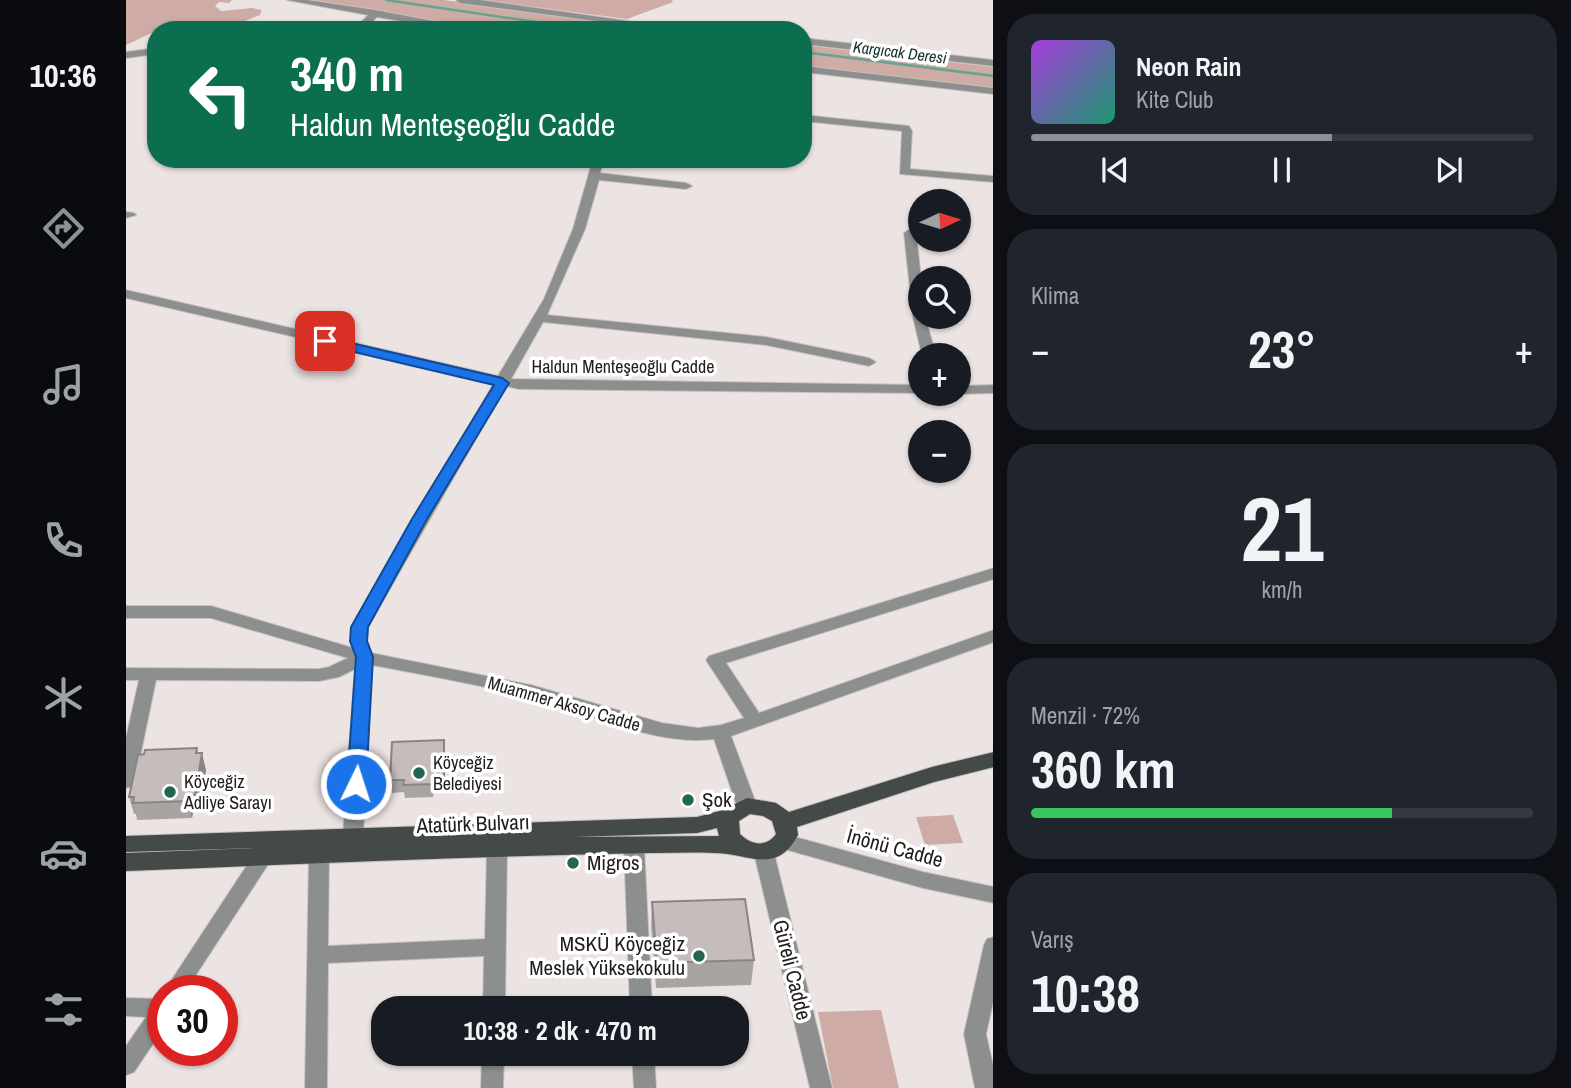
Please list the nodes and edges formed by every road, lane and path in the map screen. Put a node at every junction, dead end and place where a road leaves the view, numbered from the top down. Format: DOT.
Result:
graph roads {
  1 [pos="291,0"];
  2 [pos="460,0"];
  3 [pos="375,13"];
  4 [pos="367,21"];
  5 [pos="423,21"];
  6 [pos="619,21"];
  7 [pos="812,42"];
  8 [pos="147,52"];
  9 [pos="126,55"];
  10 [pos="993,63"];
  11 [pos="812,70"];
  12 [pos="993,91"];
  13 [pos="812,119"];
  14 [pos="596,168"];
  15 [pos="594,176"];
  16 [pos="993,179"];
  17 [pos="686,186"];
  18 [pos="912,252"];
  19 [pos="126,294"];
  20 [pos="539,318"];
  21 [pos="926,343"];
  22 [pos="869,362"];
  23 [pos="502,383"];
  24 [pos="993,389"];
  25 [pos="908,390"];
  26 [pos="971,390"];
  27 [pos="993,573"];
  28 [pos="126,612"];
  29 [pos="993,636"];
  30 [pos="364,657"];
  31 [pos="149,673"];
  32 [pos="126,674"];
  33 [pos="755,721"];
  34 [pos="131,731"];
  35 [pos="721,733"];
  36 [pos="993,751"];
  37 [pos="993,759"];
  38 [pos="972,763"];
  39 [pos="126,780"];
  40 [pos="738,812"];
  41 [pos="785,832"];
  42 [pos="353,835"];
  43 [pos="126,844"];
  44 [pos="634,845"];
  45 [pos="738,846"];
  46 [pos="497,847"];
  47 [pos="319,853"];
  48 [pos="764,853"];
  49 [pos="264,855"];
  50 [pos="126,862"];
  51 [pos="993,895"];
  52 [pos="993,945"];
  53 [pos="495,947"];
  54 [pos="318,955"];
  55 [pos="186,975"];
  56 [pos="494,996"];
  57 [pos="640,996"];
  58 [pos="126,1007"];
  59 [pos="147,1008"];
  60 [pos="986,1024"];
  61 [pos="147,1033"];
  62 [pos="126,1065"];
  63 [pos="493,1066"];
  64 [pos="644,1066"];
  65 [pos="316,1088"];
  66 [pos="492,1088"];
  67 [pos="645,1088"];
  68 [pos="821,1088"];
  69 [pos="986,1088"];
  1 -- 3 [label="street"];
  2 -- 6 [label="street"];
  3 -- 4 [label="street"];
  3 -- 5 [label="street"];
  7 -- 10 [label="street"];
  8 -- 9 [label="street"];
  11 -- 12 [label="street"];
  13 -- 16 [label="street"];
  14 -- 15 [label="street"];
  15 -- 17 [label="street"];
  15 -- 20 [label="street"];
  18 -- 21 [label="street"];
  19 -- 23 [label="street, Haldun Menteşeoğlu Cadde"];
  20 -- 22 [label="street"];
  20 -- 23 [label="street"];
  23 -- 25 [label="street, Haldun Menteşeoğlu Cadde"];
  23 -- 30 [label="street"];
  24 -- 26 [label="street"];
  27 -- 33 [label="street"];
  28 -- 30 [label="street, Muammer Aksoy Cadde"];
  29 -- 33 [label="street, Muammer Aksoy Cadde"];
  30 -- 31 [label="street"];
  30 -- 35 [label="street, Muammer Aksoy Cadde"];
  30 -- 42 [label="street"];
  31 -- 32 [label="street"];
  31 -- 34 [label="street"];
  33 -- 35 [label="street, Muammer Aksoy Cadde"];
  34 -- 39 [label="street"];
  35 -- 40 [label="street"];
  36 -- 38 [label="main road"];
  37 -- 38 [label="main road"];
  38 -- 41 [label="main road"];
  40 -- 41 [label="main road"];
  40 -- 42 [label="main road, Atatürk Bulvarı"];
  40 -- 45 [label="main road"];
  41 -- 48 [label="main road"];
  41 -- 51 [label="street, İnönü Cadde"];
  42 -- 43 [label="main road, Atatürk Bulvarı"];
  44 -- 45 [label="main road, Atatürk Bulvarı"];
  44 -- 46 [label="main road, Atatürk Bulvarı"];
  44 -- 57 [label="street"];
  45 -- 48 [label="main road"];
  46 -- 47 [label="main road, Atatürk Bulvarı"];
  46 -- 53 [label="street"];
  47 -- 49 [label="main road, Atatürk Bulvarı"];
  47 -- 54 [label="street"];
  48 -- 68 [label="street, Güreli Cadde"];
  49 -- 50 [label="main road, Atatürk Bulvarı"];
  49 -- 55 [label="street"];
  52 -- 60 [label="street"];
  53 -- 54 [label="street"];
  53 -- 56 [label="street"];
  54 -- 65 [label="street"];
  58 -- 59 [label="street"];
  60 -- 69 [label="street"];
  61 -- 62 [label="street"];
  63 -- 66 [label="street"];
  64 -- 67 [label="street"];
}
